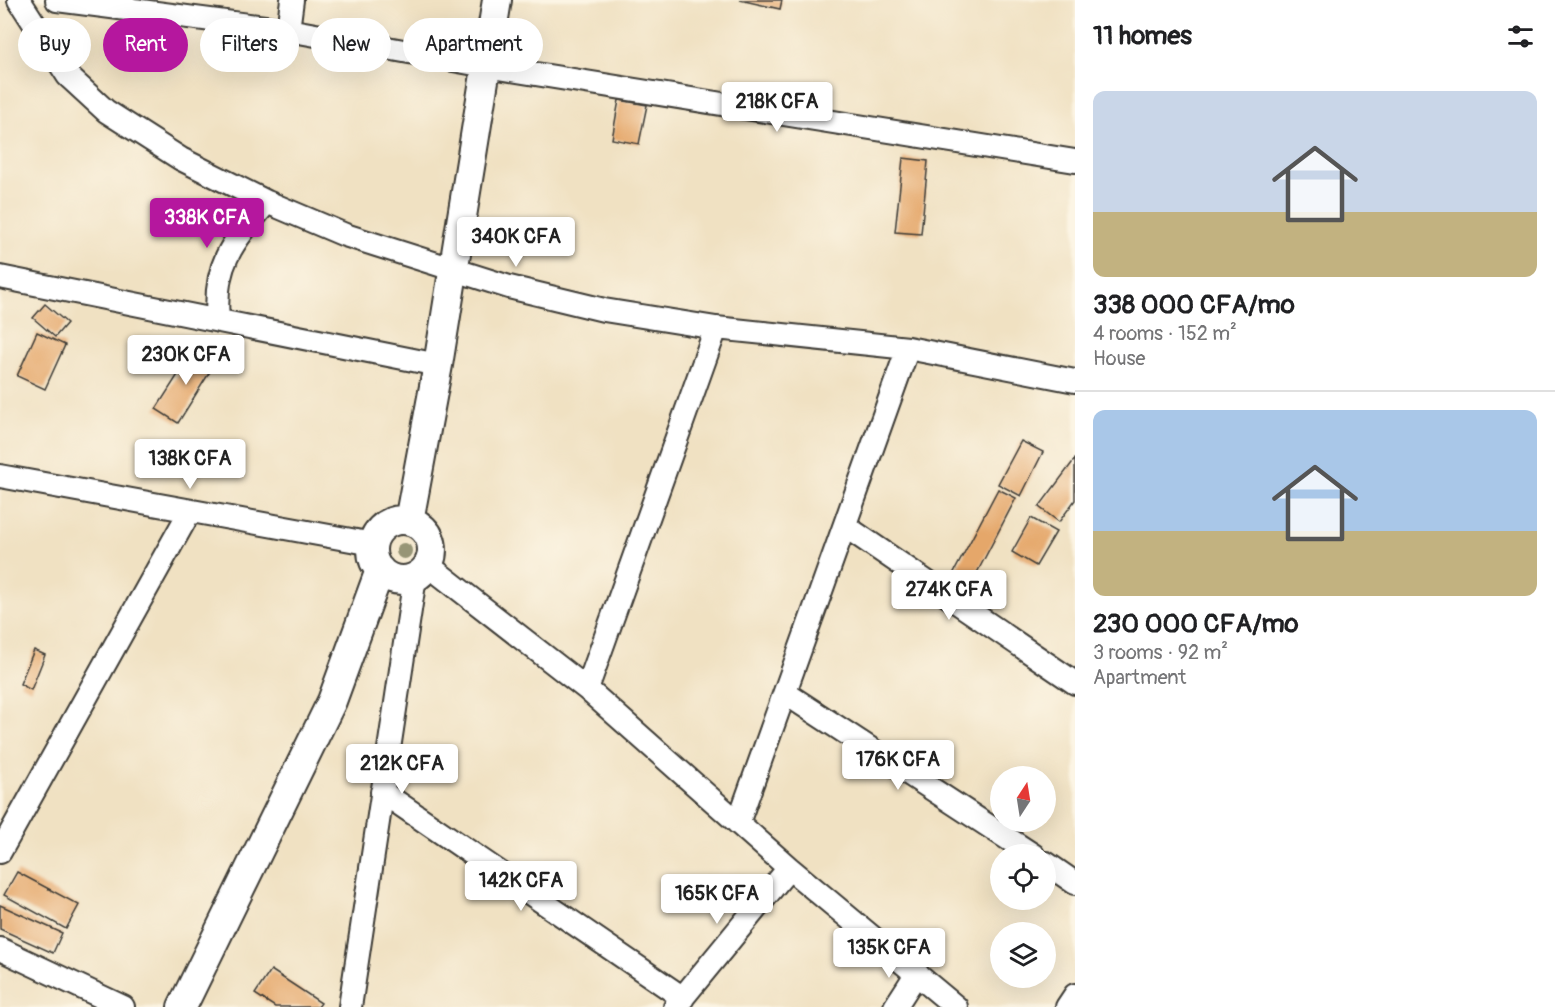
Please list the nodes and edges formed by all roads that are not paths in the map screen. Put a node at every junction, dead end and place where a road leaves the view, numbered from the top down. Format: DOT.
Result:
graph roads {
  1 [pos="19,0"];
  2 [pos="57,0"];
  3 [pos="292,0"];
  4 [pos="497,0"];
  5 [pos="290,18"];
  6 [pos="494,18"];
  7 [pos="200,19"];
  8 [pos="299,32"];
  9 [pos="403,51"];
  10 [pos="485,72"];
  11 [pos="523,72"];
  12 [pos="1075,161"];
  13 [pos="267,202"];
  14 [pos="453,270"];
  15 [pos="0,277"];
  16 [pos="218,320"];
  17 [pos="716,328"];
  18 [pos="908,348"];
  19 [pos="438,365"];
  20 [pos="1075,381"];
  21 [pos="0,476"];
  22 [pos="190,511"];
  23 [pos="409,521"];
  24 [pos="845,526"];
  25 [pos="377,557"];
  26 [pos="421,571"];
  27 [pos="1075,683"];
  28 [pos="587,689"];
  29 [pos="785,693"];
  30 [pos="382,792"];
  31 [pos="738,823"];
  32 [pos="1016,844"];
  33 [pos="0,852"];
  34 [pos="789,868"];
  35 [pos="1056,870"];
  36 [pos="1075,883"];
  37 [pos="0,949"];
  38 [pos="917,974"];
  39 [pos="1075,995"];
  40 [pos="679,1002"];
  41 [pos="123,1007"];
  42 [pos="182,1007"];
  43 [pos="350,1007"];
  44 [pos="895,1007"];
  45 [pos="956,1007"];
  46 [pos="1067,1007"];
  1 -- 13 [label="street"];
  2 -- 7 [label="street"];
  3 -- 5 [label="street"];
  4 -- 6 [label="street"];
  8 -- 9 [label="street"];
  10 -- 14 [label="street"];
  11 -- 12 [label="street"];
  13 -- 14 [label="street"];
  13 -- 16 [label="street"];
  14 -- 17 [label="street"];
  14 -- 19 [label="street"];
  15 -- 16 [label="street"];
  16 -- 19 [label="street"];
  17 -- 18 [label="street"];
  17 -- 28 [label="street"];
  18 -- 20 [label="street"];
  18 -- 24 [label="street"];
  19 -- 23 [label="street"];
  21 -- 22 [label="street"];
  22 -- 25 [label="street"];
  22 -- 33 [label="street"];
  23 -- 25 [label="street"];
  23 -- 26 [label="street"];
  24 -- 27 [label="street"];
  24 -- 29 [label="street"];
  25 -- 26 [label="street"];
  25 -- 42 [label="street"];
  26 -- 28 [label="street"];
  26 -- 30 [label="street"];
  28 -- 31 [label="street"];
  29 -- 31 [label="street"];
  29 -- 32 [label="street"];
  30 -- 40 [label="street"];
  30 -- 43 [label="street"];
  31 -- 34 [label="street"];
  34 -- 38 [label="street"];
  34 -- 40 [label="street"];
  35 -- 36 [label="street"];
  37 -- 41 [label="street"];
  38 -- 44 [label="street"];
  38 -- 45 [label="street"];
  39 -- 46 [label="street"];
}
